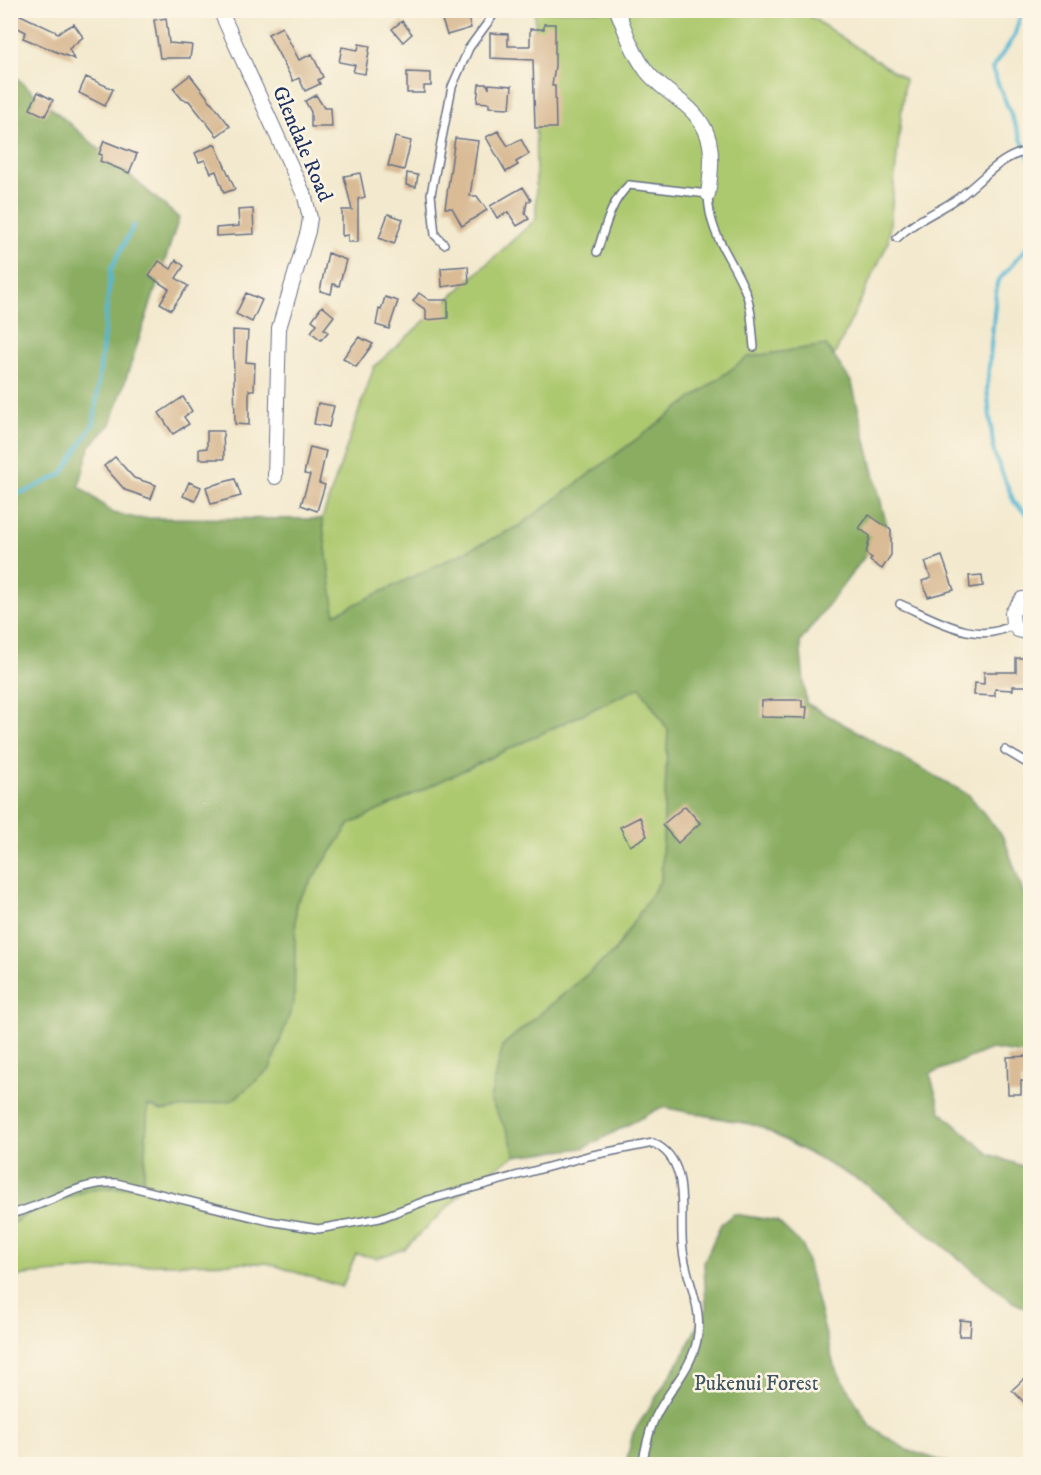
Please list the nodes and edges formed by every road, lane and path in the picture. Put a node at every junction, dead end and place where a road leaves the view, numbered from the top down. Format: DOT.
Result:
graph roads {
  1 [pos="220,10"];
  2 [pos="497,10"];
  3 [pos="617,10"];
  4 [pos="1030,151"];
  5 [pos="708,194"];
  6 [pos="897,238"];
  7 [pos="444,244"];
  8 [pos="597,252"];
  9 [pos="754,347"];
  10 [pos="275,477"];
  11 [pos="1030,599"];
  12 [pos="900,604"];
  13 [pos="1013,624"];
  14 [pos="1030,633"];
  15 [pos="1005,750"];
  16 [pos="1030,765"];
  17 [pos="10,1214"];
  18 [pos="642,1464"];
  1 -- 10 [label="street, Glendale Road"];
  2 -- 7 [label="lane"];
  3 -- 5 [label="street"];
  4 -- 6 [label="lane"];
  5 -- 8 [label="lane"];
  5 -- 9 [label="lane"];
  11 -- 13 [label="street"];
  12 -- 13 [label="lane"];
  13 -- 14 [label="street"];
  15 -- 16 [label="lane"];
  17 -- 18 [label="lane"];
}
